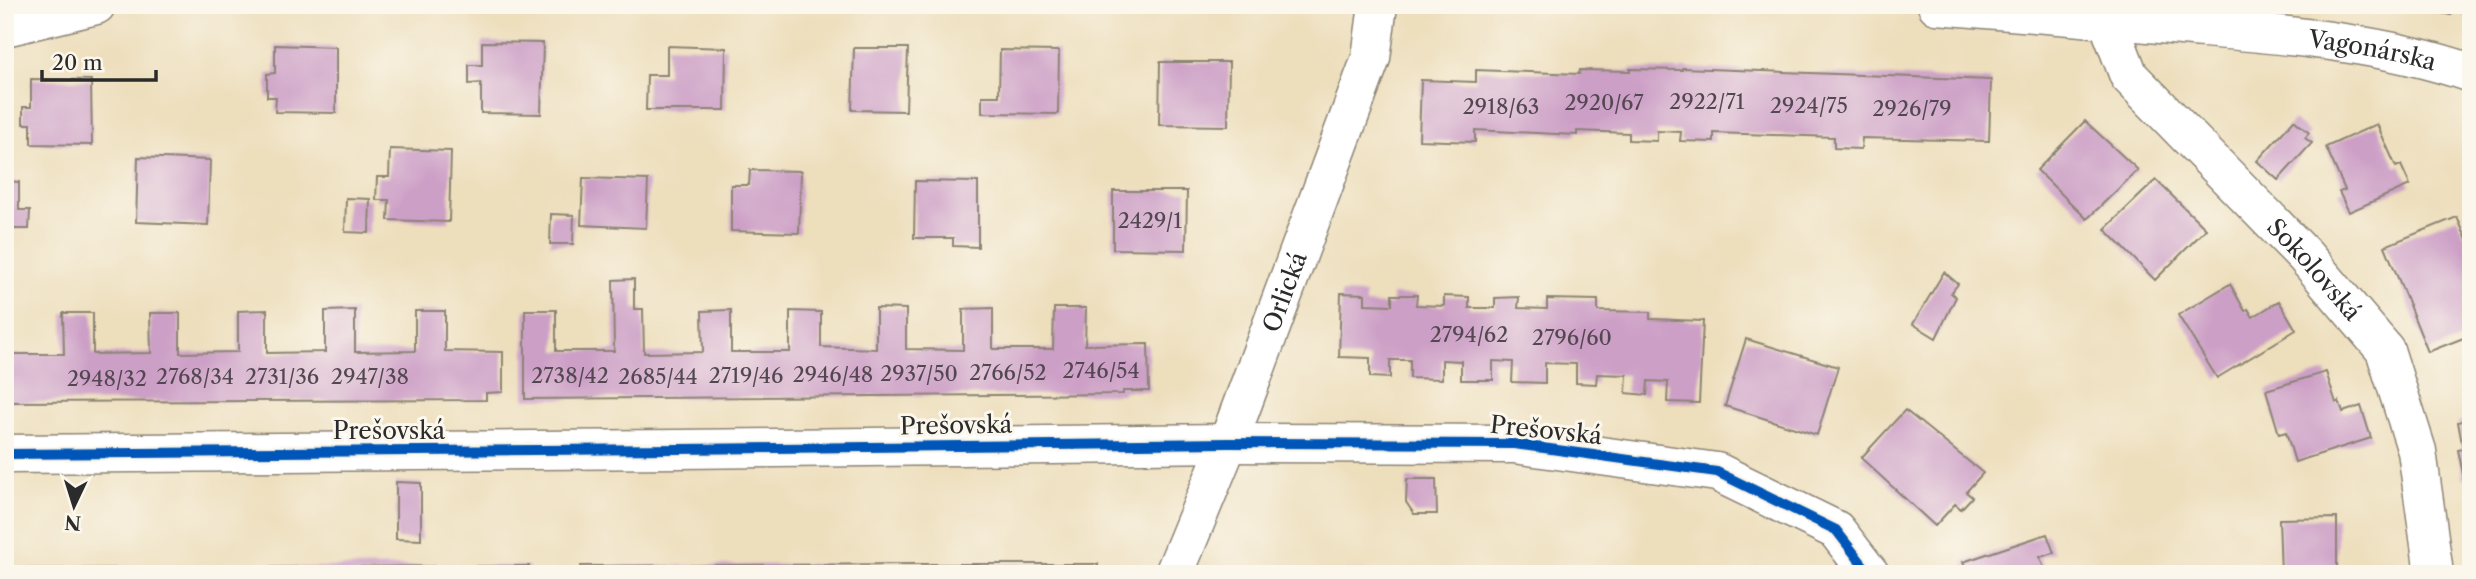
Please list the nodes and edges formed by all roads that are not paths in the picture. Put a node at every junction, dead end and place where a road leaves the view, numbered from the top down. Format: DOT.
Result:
graph roads {
  1 [pos="96,5"];
  2 [pos="1378,5"];
  3 [pos="1937,5"];
  4 [pos="2107,19"];
  5 [pos="5,27"];
  6 [pos="2471,73"];
  7 [pos="1228,443"];
  8 [pos="5,454"];
  9 [pos="2433,566"];
  10 [pos="1174,574"];
  11 [pos="1870,574"];
  1 -- 5 [label="street"];
  2 -- 7 [label="street, Orlická"];
  3 -- 4 [label="street, Vagonárska"];
  4 -- 6 [label="street, Vagonárska"];
  4 -- 9 [label="street, Sokolovská"];
  7 -- 8 [label="street, Prešovská"];
  7 -- 10 [label="street, Orlická"];
  7 -- 11 [label="street, Prešovská"];
}
